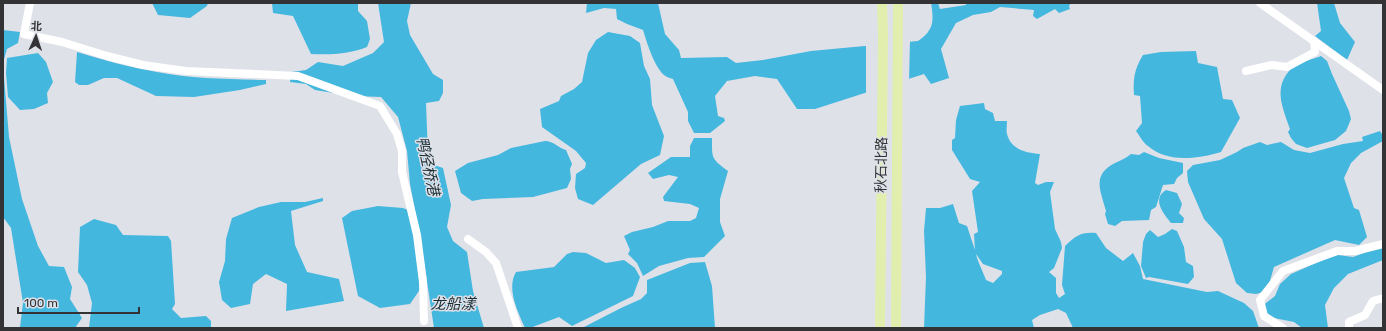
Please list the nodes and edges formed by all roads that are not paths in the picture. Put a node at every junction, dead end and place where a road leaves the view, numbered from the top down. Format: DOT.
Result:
graph roads {
  1 [pos="30,3"];
  2 [pos="882,3"];
  3 [pos="898,3"];
  4 [pos="1260,3"];
  5 [pos="1314,41"];
  6 [pos="1246,71"];
  7 [pos="1383,90"];
  8 [pos="468,239"];
  9 [pos="1383,244"];
  10 [pos="1383,298"];
  11 [pos="424,321"];
  12 [pos="518,328"];
  13 [pos="880,328"];
  14 [pos="896,328"];
  15 [pos="1283,328"];
  16 [pos="1349,328"];
  1 -- 11 [label="street"];
  2 -- 13 [label="main road, 秋石北路"];
  3 -- 14 [label="main road, 秋石北路"];
  4 -- 5 [label="street"];
  5 -- 6 [label="street"];
  5 -- 7 [label="street"];
  8 -- 12 [label="street"];
  9 -- 15 [label="street"];
  10 -- 16 [label="street"];
}
